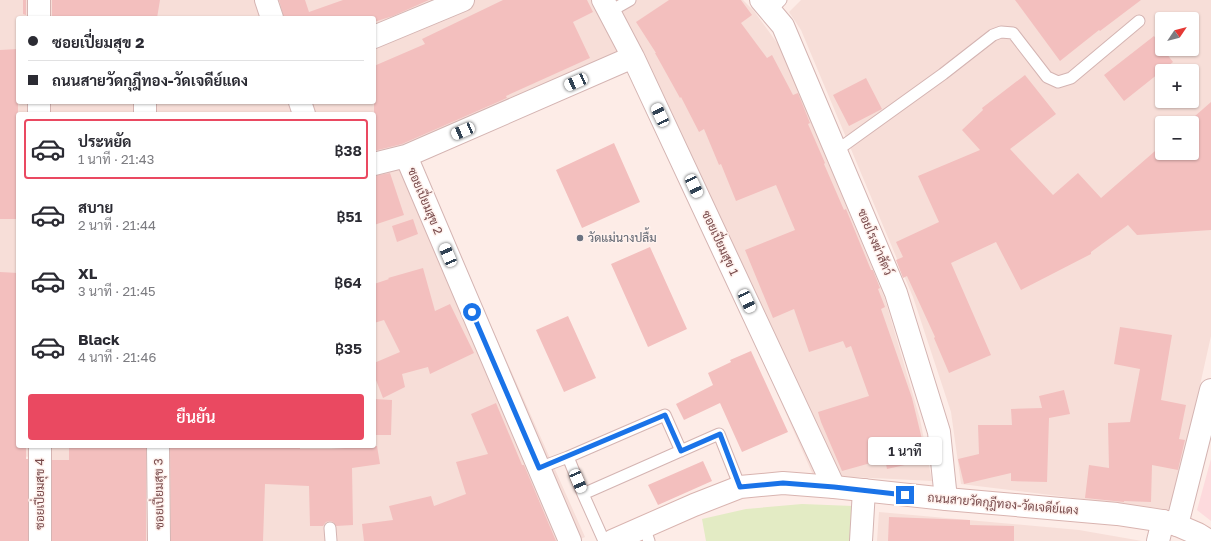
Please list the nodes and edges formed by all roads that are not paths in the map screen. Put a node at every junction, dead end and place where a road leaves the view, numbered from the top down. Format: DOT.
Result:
graph roads {
  1 [pos="39,0"];
  2 [pos="266,0"];
  3 [pos="464,0"];
  4 [pos="630,0"];
  5 [pos="771,4"];
  6 [pos="606,6"];
  7 [pos="38,16"];
  8 [pos="271,16"];
  9 [pos="1139,21"];
  10 [pos="376,36"];
  11 [pos="633,58"];
  12 [pos="836,151"];
  13 [pos="406,156"];
  14 [pos="376,164"];
  15 [pos="1211,390"];
  16 [pos="40,448"];
  17 [pos="158,448"];
  18 [pos="681,451"];
  19 [pos="568,457"];
  20 [pos="539,468"];
  21 [pos="740,487"];
  22 [pos="834,487"];
  23 [pos="864,490"];
  24 [pos="583,494"];
  25 [pos="946,499"];
  26 [pos="330,528"];
  27 [pos="1166,529"];
  28 [pos="647,534"];
  29 [pos="40,541"];
  30 [pos="160,541"];
  31 [pos="331,541"];
  32 [pos="570,541"];
  33 [pos="604,541"];
  34 [pos="612,541"];
  35 [pos="861,541"];
  36 [pos="1209,541"];
  1 -- 7 [label="street"];
  2 -- 8 [label="street"];
  3 -- 10 [label="street"];
  4 -- 6 [label="lane"];
  5 -- 12 [label="street, ซอยโรงฆ่าสัตว์"];
  6 -- 11 [label="street, ซอยเปี่ยมสุข 1"];
  9 -- 12 [label="lane"];
  11 -- 13 [label="street"];
  11 -- 22 [label="street, ซอยเปี่ยมสุข 1"];
  12 -- 25 [label="street, ซอยโรงฆ่าสัตว์"];
  13 -- 14 [label="street, ซอยเปี่ยมสุข 2"];
  13 -- 20 [label="street, ซอยเปี่ยมสุข 2"];
  15 -- 27 [label="street"];
  16 -- 29 [label="street, ซอยเปี่ยมสุข 4"];
  17 -- 30 [label="street, ซอยเปี่ยมสุข 3"];
  18 -- 19 [label="lane"];
  18 -- 21 [label="lane"];
  18 -- 24 [label="lane"];
  19 -- 20 [label="lane"];
  19 -- 24 [label="lane"];
  20 -- 32 [label="street, ซอยเปี่ยมสุข 2"];
  21 -- 22 [label="street, ถนนสายวัดกุฎีทอง-วัดเจดีย์แดง"];
  21 -- 28 [label="street, ถนนสายวัดกุฎีทอง-วัดเจดีย์แดง"];
  22 -- 23 [label="street, ถนนสายวัดกุฎีทอง-วัดเจดีย์แดง"];
  23 -- 25 [label="street, ถนนสายวัดกุฎีทอง-วัดเจดีย์แดง"];
  23 -- 35 [label="street"];
  24 -- 33 [label="lane"];
  25 -- 27 [label="street, ถนนสายวัดกุฎีทอง-วัดเจดีย์แดง"];
  26 -- 31 [label="lane"];
  27 -- 36 [label="street, ถนนสายวัดกุฎีทอง-วัดเจดีย์แดง"];
  28 -- 34 [label="street, ถนนสายวัดกุฎีทอง-วัดเจดีย์แดง"];
}
